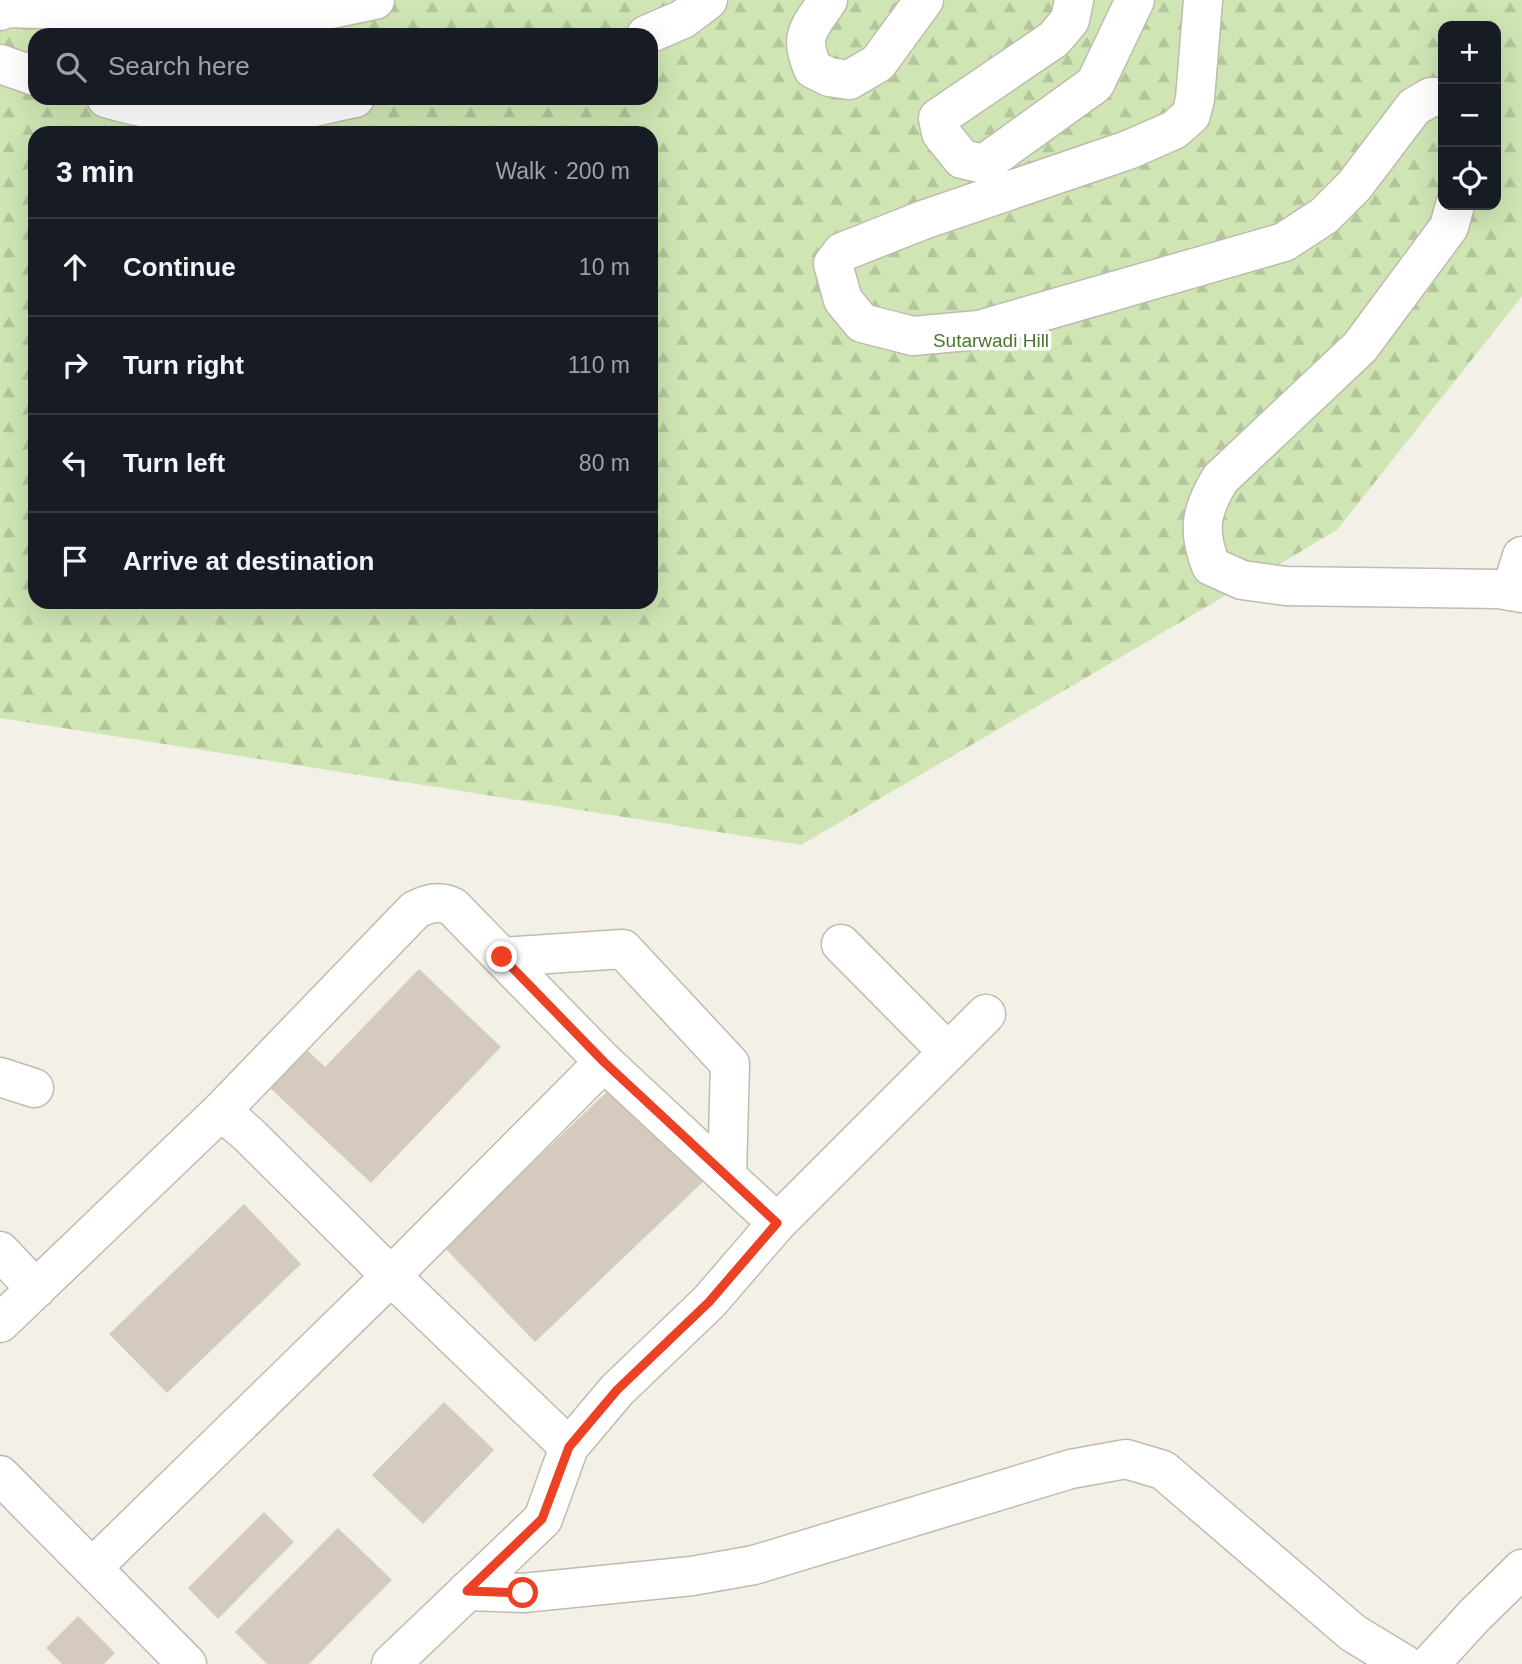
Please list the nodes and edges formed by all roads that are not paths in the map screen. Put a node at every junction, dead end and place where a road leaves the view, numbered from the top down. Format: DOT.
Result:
graph roads {
  1 [pos="375,0"];
  2 [pos="708,0"];
  3 [pos="828,0"];
  4 [pos="924,0"];
  5 [pos="1074,0"];
  6 [pos="1135,0"];
  7 [pos="1203,0"];
  8 [pos="0,11"];
  9 [pos="658,30"];
  10 [pos="0,64"];
  11 [pos="28,74"];
  12 [pos="1438,97"];
  13 [pos="128,105"];
  14 [pos="319,105"];
  15 [pos="1454,210"];
  16 [pos="1518,580"];
  17 [pos="841,944"];
  18 [pos="502,957"];
  19 [pos="986,1014"];
  20 [pos="948,1052"];
  21 [pos="604,1062"];
  22 [pos="221,1111"];
  23 [pos="727,1176"];
  24 [pos="777,1223"];
  25 [pos="0,1251"];
  26 [pos="391,1276"];
  27 [pos="36,1289"];
  28 [pos="0,1323"];
  29 [pos="569,1447"];
  30 [pos="0,1475"];
  31 [pos="93,1567"];
  32 [pos="1522,1569"];
  33 [pos="467,1591"];
  34 [pos="187,1664"];
  35 [pos="391,1664"];
  36 [pos="1404,1664"];
  37 [pos="1430,1664"];
  1 -- 8 [label="lane"];
  2 -- 9 [label="lane"];
  3 -- 4 [label="lane"];
  5 -- 6 [label="lane"];
  7 -- 12 [label="lane"];
  10 -- 11 [label="lane"];
  13 -- 14 [label="lane"];
  15 -- 16 [label="lane"];
  17 -- 20 [label="lane"];
  18 -- 21 [label="lane"];
  18 -- 22 [label="lane"];
  18 -- 23 [label="lane"];
  19 -- 20 [label="lane"];
  20 -- 24 [label="lane"];
  21 -- 23 [label="lane"];
  21 -- 26 [label="lane"];
  22 -- 26 [label="lane"];
  22 -- 27 [label="lane"];
  23 -- 24 [label="lane"];
  24 -- 29 [label="lane"];
  25 -- 27 [label="lane"];
  26 -- 29 [label="lane"];
  26 -- 31 [label="lane"];
  27 -- 28 [label="lane"];
  29 -- 33 [label="lane"];
  30 -- 31 [label="lane"];
  31 -- 34 [label="lane"];
  32 -- 37 [label="lane"];
  33 -- 35 [label="lane"];
  33 -- 36 [label="lane"];
}
